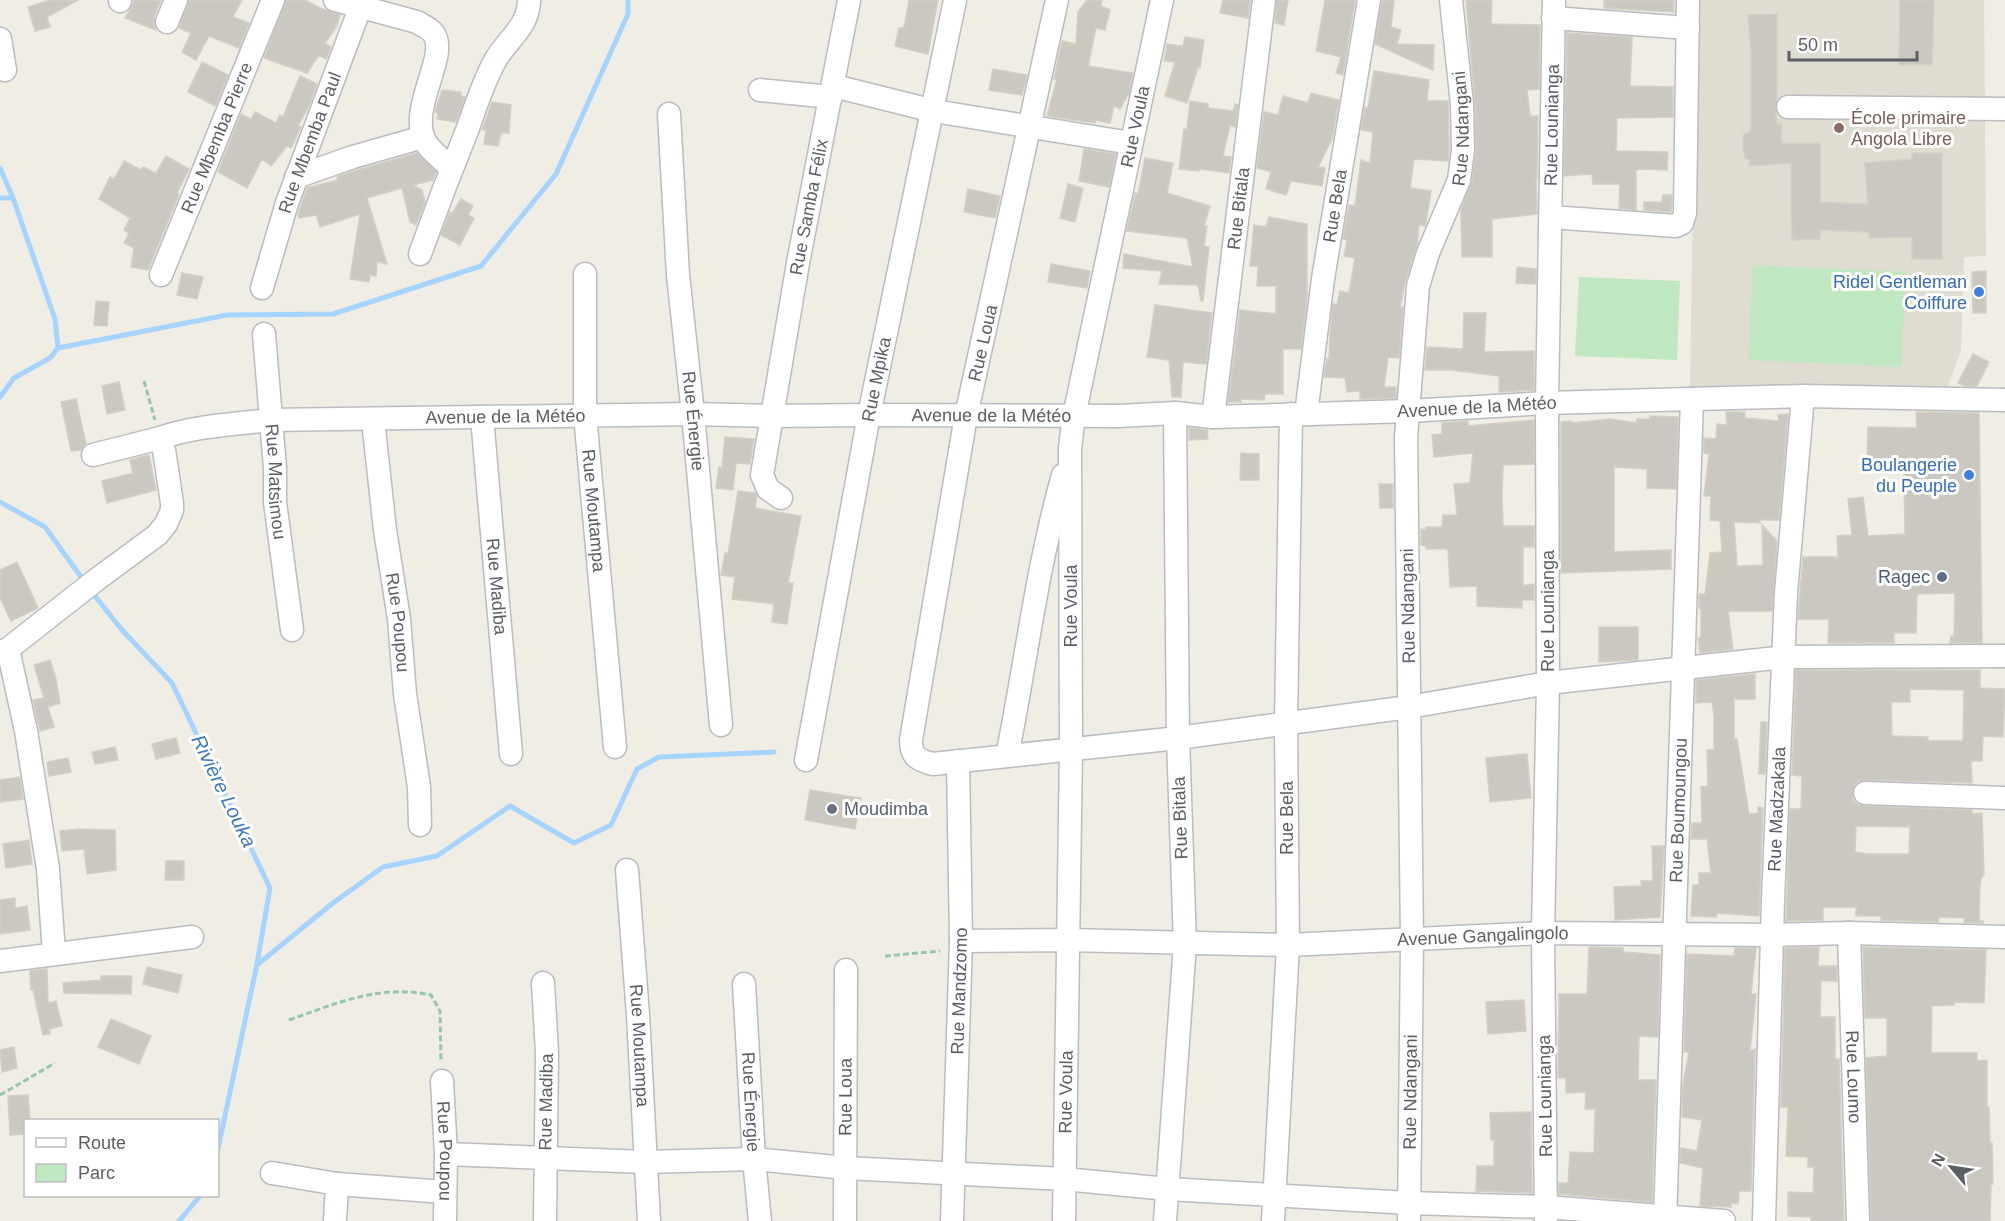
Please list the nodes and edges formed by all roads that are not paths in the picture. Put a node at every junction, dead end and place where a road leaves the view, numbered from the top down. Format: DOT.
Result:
graph roads {
  1 [pos="176,0"];
  2 [pos="273,0"];
  3 [pos="335,0"];
  4 [pos="530,0"];
  5 [pos="849,0"];
  6 [pos="956,0"];
  7 [pos="1057,0"];
  8 [pos="1162,0"];
  9 [pos="1264,0"];
  10 [pos="1369,0"];
  11 [pos="1451,0"];
  12 [pos="1688,0"];
  13 [pos="362,4"];
  14 [pos="1553,9"];
  15 [pos="167,22"];
  16 [pos="1688,27"];
  17 [pos="0,39"];
  18 [pos="5,70"];
  19 [pos="760,90"];
  20 [pos="832,92"];
  21 [pos="1788,107"];
  22 [pos="2005,109"];
  23 [pos="934,111"];
  24 [pos="669,114"];
  25 [pos="1031,126"];
  26 [pos="423,137"];
  27 [pos="1131,143"];
  28 [pos="451,168"];
  29 [pos="297,177"];
  30 [pos="1551,217"];
  31 [pos="420,254"];
  32 [pos="585,274"];
  33 [pos="161,275"];
  34 [pos="262,288"];
  35 [pos="264,334"];
  36 [pos="1803,396"];
  37 [pos="1692,399"];
  38 [pos="2005,400"];
  39 [pos="1547,403"];
  40 [pos="1408,411"];
  41 [pos="693,414"];
  42 [pos="869,414"];
  43 [pos="1175,414"];
  44 [pos="1298,414"];
  45 [pos="585,415"];
  46 [pos="772,416"];
  47 [pos="966,416"];
  48 [pos="1074,416"];
  49 [pos="482,417"];
  50 [pos="1213,417"];
  51 [pos="271,420"];
  52 [pos="373,420"];
  53 [pos="160,438"];
  54 [pos="1070,448"];
  55 [pos="93,455"];
  56 [pos="781,498"];
  57 [pos="292,630"];
  58 [pos="4,650"];
  59 [pos="2005,656"];
  60 [pos="1785,657"];
  61 [pos="1684,668"];
  62 [pos="1548,683"];
  63 [pos="1409,707"];
  64 [pos="1287,723"];
  65 [pos="721,725"];
  66 [pos="1178,738"];
  67 [pos="615,747"];
  68 [pos="1071,748"];
  69 [pos="511,754"];
  70 [pos="1007,756"];
  71 [pos="806,760"];
  72 [pos="958,761"];
  73 [pos="1865,794"];
  74 [pos="2005,798"];
  75 [pos="420,825"];
  76 [pos="627,870"];
  77 [pos="1544,933"];
  78 [pos="1675,933"];
  79 [pos="1849,933"];
  80 [pos="1773,935"];
  81 [pos="192,937"];
  82 [pos="2005,937"];
  83 [pos="1068,940"];
  84 [pos="1412,940"];
  85 [pos="1185,944"];
  86 [pos="1288,945"];
  87 [pos="961,946"];
  88 [pos="54,953"];
  89 [pos="0,961"];
  90 [pos="846,970"];
  91 [pos="543,983"];
  92 [pos="744,984"];
  93 [pos="442,1081"];
  94 [pos="446,1154"];
  95 [pos="754,1159"];
  96 [pos="545,1160"];
  97 [pos="645,1162"];
  98 [pos="846,1168"];
  99 [pos="272,1173"];
  100 [pos="954,1173"];
  101 [pos="1064,1179"];
  102 [pos="338,1184"];
  103 [pos="1168,1189"];
  104 [pos="444,1192"];
  105 [pos="1275,1194"];
  106 [pos="1409,1212"];
  107 [pos="1546,1214"];
  108 [pos="1665,1218"];
  109 [pos="335,1221"];
  110 [pos="445,1221"];
  111 [pos="546,1221"];
  112 [pos="649,1221"];
  113 [pos="760,1221"];
  114 [pos="845,1221"];
  115 [pos="952,1221"];
  116 [pos="1064,1221"];
  117 [pos="1165,1221"];
  118 [pos="1273,1221"];
  119 [pos="1724,1221"];
  120 [pos="1764,1221"];
  121 [pos="1858,1221"];
  1 -- 15 [label="street"];
  2 -- 33 [label="street, Rue Mbemba Pierre"];
  3 -- 13 [label="street"];
  4 -- 28 [label="street"];
  5 -- 20 [label="street, Rue Samba Félix"];
  6 -- 23 [label="street, Rue Mpika"];
  7 -- 25 [label="street, Rue Loua"];
  8 -- 27 [label="street, Rue Voula"];
  9 -- 50 [label="street, Rue Bitala"];
  10 -- 44 [label="street, Rue Bela"];
  11 -- 40 [label="street, Rue Ndangani"];
  12 -- 16 [label="street"];
  13 -- 26 [label="street"];
  13 -- 29 [label="street, Rue Mbemba Paul"];
  14 -- 16 [label="street"];
  14 -- 30 [label="street, Rue Lounianga"];
  16 -- 30 [label="street"];
  17 -- 18 [label="street"];
  19 -- 20 [label="street"];
  20 -- 23 [label="street"];
  20 -- 46 [label="street, Rue Samba Félix"];
  21 -- 22 [label="street"];
  23 -- 25 [label="street"];
  23 -- 42 [label="street, Rue Mpika"];
  24 -- 41 [label="street, Rue Énergie"];
  25 -- 27 [label="street"];
  25 -- 47 [label="street, Rue Loua"];
  26 -- 28 [label="street"];
  26 -- 29 [label="street"];
  27 -- 48 [label="street, Rue Voula"];
  28 -- 31 [label="street"];
  29 -- 34 [label="street, Rue Mbemba Paul"];
  30 -- 39 [label="street, Rue Lounianga"];
  32 -- 45 [label="street, Rue Moutampa"];
  35 -- 51 [label="street, Rue Matsimou"];
  36 -- 37 [label="street, Avenue de la Météo"];
  36 -- 38 [label="street, Avenue de la Météo"];
  36 -- 60 [label="street, Rue Madzakala"];
  37 -- 39 [label="street, Avenue de la Météo"];
  37 -- 61 [label="street, Rue Boumoungou"];
  39 -- 40 [label="street, Avenue de la Météo"];
  39 -- 62 [label="street, Rue Lounianga"];
  40 -- 44 [label="street, Avenue de la Météo"];
  40 -- 63 [label="street, Rue Ndangani"];
  41 -- 45 [label="street, Avenue de la Météo"];
  41 -- 46 [label="street, Avenue de la Météo"];
  41 -- 65 [label="street, Rue Énergie"];
  42 -- 46 [label="street, Avenue de la Météo"];
  42 -- 47 [label="street, Avenue de la Météo"];
  42 -- 71 [label="street, Rue Mpika"];
  43 -- 48 [label="street, Avenue de la Météo"];
  43 -- 50 [label="street, Avenue de la Météo"];
  43 -- 66 [label="street, Rue Bitala"];
  44 -- 50 [label="street, Avenue de la Météo"];
  44 -- 64 [label="street, Rue Bela"];
  45 -- 49 [label="street, Avenue de la Météo"];
  45 -- 67 [label="street, Rue Moutampa"];
  46 -- 56 [label="street, Rue Samba Félix"];
  47 -- 48 [label="street, Avenue de la Météo"];
  47 -- 72 [label="street, Rue Loua"];
  48 -- 54 [label="street, Rue Voula"];
  49 -- 52 [label="street, Avenue de la Météo"];
  49 -- 69 [label="street, Rue Madiba"];
  51 -- 52 [label="street, Avenue de la Météo"];
  51 -- 53 [label="street, Avenue de la Météo"];
  51 -- 57 [label="street, Rue Matsimou"];
  52 -- 75 [label="street, Rue Poupou"];
  53 -- 55 [label="street, Avenue de la Météo"];
  53 -- 58 [label="street"];
  54 -- 68 [label="street, Rue Voula"];
  54 -- 70 [label="street"];
  58 -- 88 [label="street"];
  59 -- 60 [label="street"];
  60 -- 61 [label="street"];
  60 -- 80 [label="street, Rue Madzakala"];
  61 -- 62 [label="street"];
  61 -- 78 [label="street, Rue Boumoungou"];
  62 -- 63 [label="street"];
  62 -- 77 [label="street, Rue Lounianga"];
  63 -- 64 [label="street"];
  63 -- 84 [label="street, Rue Ndangani"];
  64 -- 66 [label="street"];
  64 -- 86 [label="street, Rue Bela"];
  66 -- 68 [label="street"];
  66 -- 85 [label="street, Rue Bitala"];
  68 -- 70 [label="street"];
  68 -- 83 [label="street, Rue Voula"];
  70 -- 72 [label="street"];
  72 -- 87 [label="street, Rue Mandzomo"];
  73 -- 74 [label="street"];
  76 -- 97 [label="street, Rue Moutampa"];
  77 -- 78 [label="street, Avenue Gangalingolo"];
  77 -- 84 [label="street, Avenue Gangalingolo"];
  77 -- 107 [label="street, Rue Lounianga"];
  78 -- 80 [label="street, Avenue Gangalingolo"];
  78 -- 108 [label="street, Rue Boumoungou"];
  79 -- 80 [label="street, Avenue Gangalingolo"];
  79 -- 82 [label="street, Avenue Gangalingolo"];
  79 -- 121 [label="street, Rue Loumo"];
  80 -- 120 [label="street, Rue Madzakala"];
  81 -- 88 [label="street"];
  83 -- 85 [label="street, Avenue Gangalingolo"];
  83 -- 87 [label="street, Avenue Gangalingolo"];
  83 -- 101 [label="street, Rue Voula"];
  84 -- 86 [label="street, Avenue Gangalingolo"];
  84 -- 106 [label="street, Rue Ndangani"];
  85 -- 86 [label="street, Avenue Gangalingolo"];
  85 -- 103 [label="street, Rue Bitala"];
  86 -- 105 [label="street, Rue Bela"];
  87 -- 100 [label="street, Rue Mandzomo"];
  88 -- 89 [label="street"];
  90 -- 98 [label="street, Rue Loua"];
  91 -- 96 [label="street, Rue Madiba"];
  92 -- 95 [label="street, Rue Énergie"];
  93 -- 94 [label="street, Rue Poupou"];
  94 -- 96 [label="street"];
  94 -- 104 [label="street, Rue Poupou"];
  95 -- 97 [label="street"];
  95 -- 98 [label="street"];
  95 -- 113 [label="street, Rue Énergie"];
  96 -- 97 [label="street"];
  96 -- 111 [label="street, Rue Madiba"];
  97 -- 112 [label="street, Rue Moutampa"];
  98 -- 100 [label="street"];
  98 -- 114 [label="street, Rue Loua"];
  99 -- 102 [label="street"];
  100 -- 101 [label="street"];
  100 -- 115 [label="street, Rue Mandzomo"];
  101 -- 103 [label="street"];
  101 -- 116 [label="street, Rue Voula"];
  102 -- 104 [label="street"];
  102 -- 109 [label="street"];
  103 -- 105 [label="street"];
  103 -- 117 [label="street, Rue Bitala"];
  104 -- 110 [label="street, Rue Poupou"];
  105 -- 106 [label="street"];
  105 -- 118 [label="street, Rue Bela"];
  106 -- 107 [label="street"];
  107 -- 108 [label="street"];
  108 -- 119 [label="street"];
}
